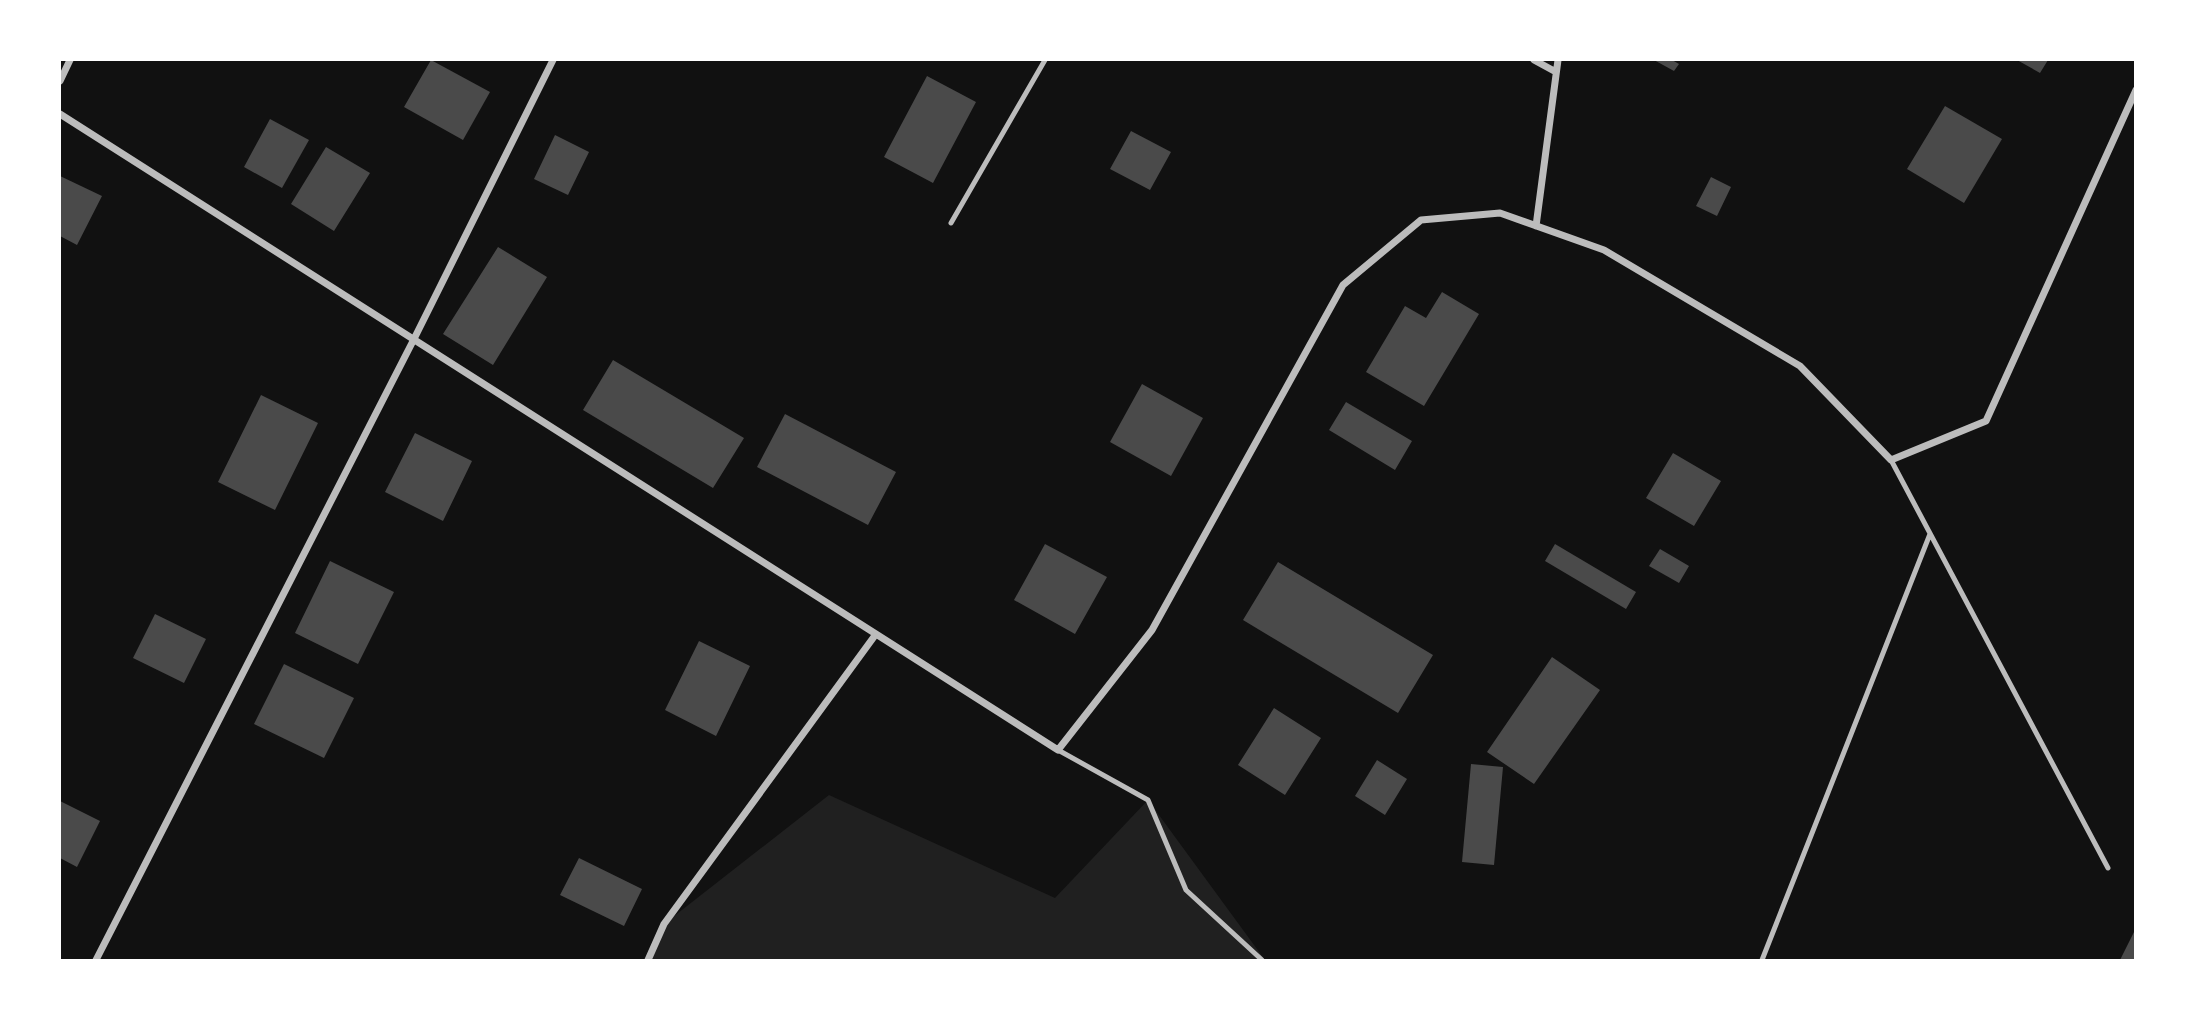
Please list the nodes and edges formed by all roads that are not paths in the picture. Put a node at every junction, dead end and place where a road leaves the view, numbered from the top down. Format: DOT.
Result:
graph roads {
  1 [pos="70,60"];
  2 [pos="553,60"];
  3 [pos="1045,60"];
  4 [pos="1534,60"];
  5 [pos="1558,60"];
  6 [pos="1556,72"];
  7 [pos="60,81"];
  8 [pos="2136,90"];
  9 [pos="60,114"];
  10 [pos="951,223"];
  11 [pos="1536,226"];
  12 [pos="414,340"];
  13 [pos="1891,460"];
  14 [pos="1930,534"];
  15 [pos="876,634"];
  16 [pos="1058,750"];
  17 [pos="2108,868"];
  18 [pos="96,961"];
  19 [pos="648,961"];
  20 [pos="1262,961"];
  21 [pos="1762,961"];
  1 -- 7 [label="street"];
  2 -- 12 [label="street"];
  3 -- 10 [label="lane"];
  4 -- 6 [label="street"];
  5 -- 6 [label="street"];
  6 -- 11 [label="street"];
  8 -- 13 [label="street"];
  9 -- 12 [label="street"];
  11 -- 13 [label="street"];
  11 -- 16 [label="street"];
  12 -- 15 [label="street"];
  12 -- 18 [label="street"];
  13 -- 14 [label="lane"];
  14 -- 17 [label="lane"];
  14 -- 21 [label="lane"];
  15 -- 16 [label="street"];
  15 -- 19 [label="street"];
  16 -- 20 [label="lane"];
}
